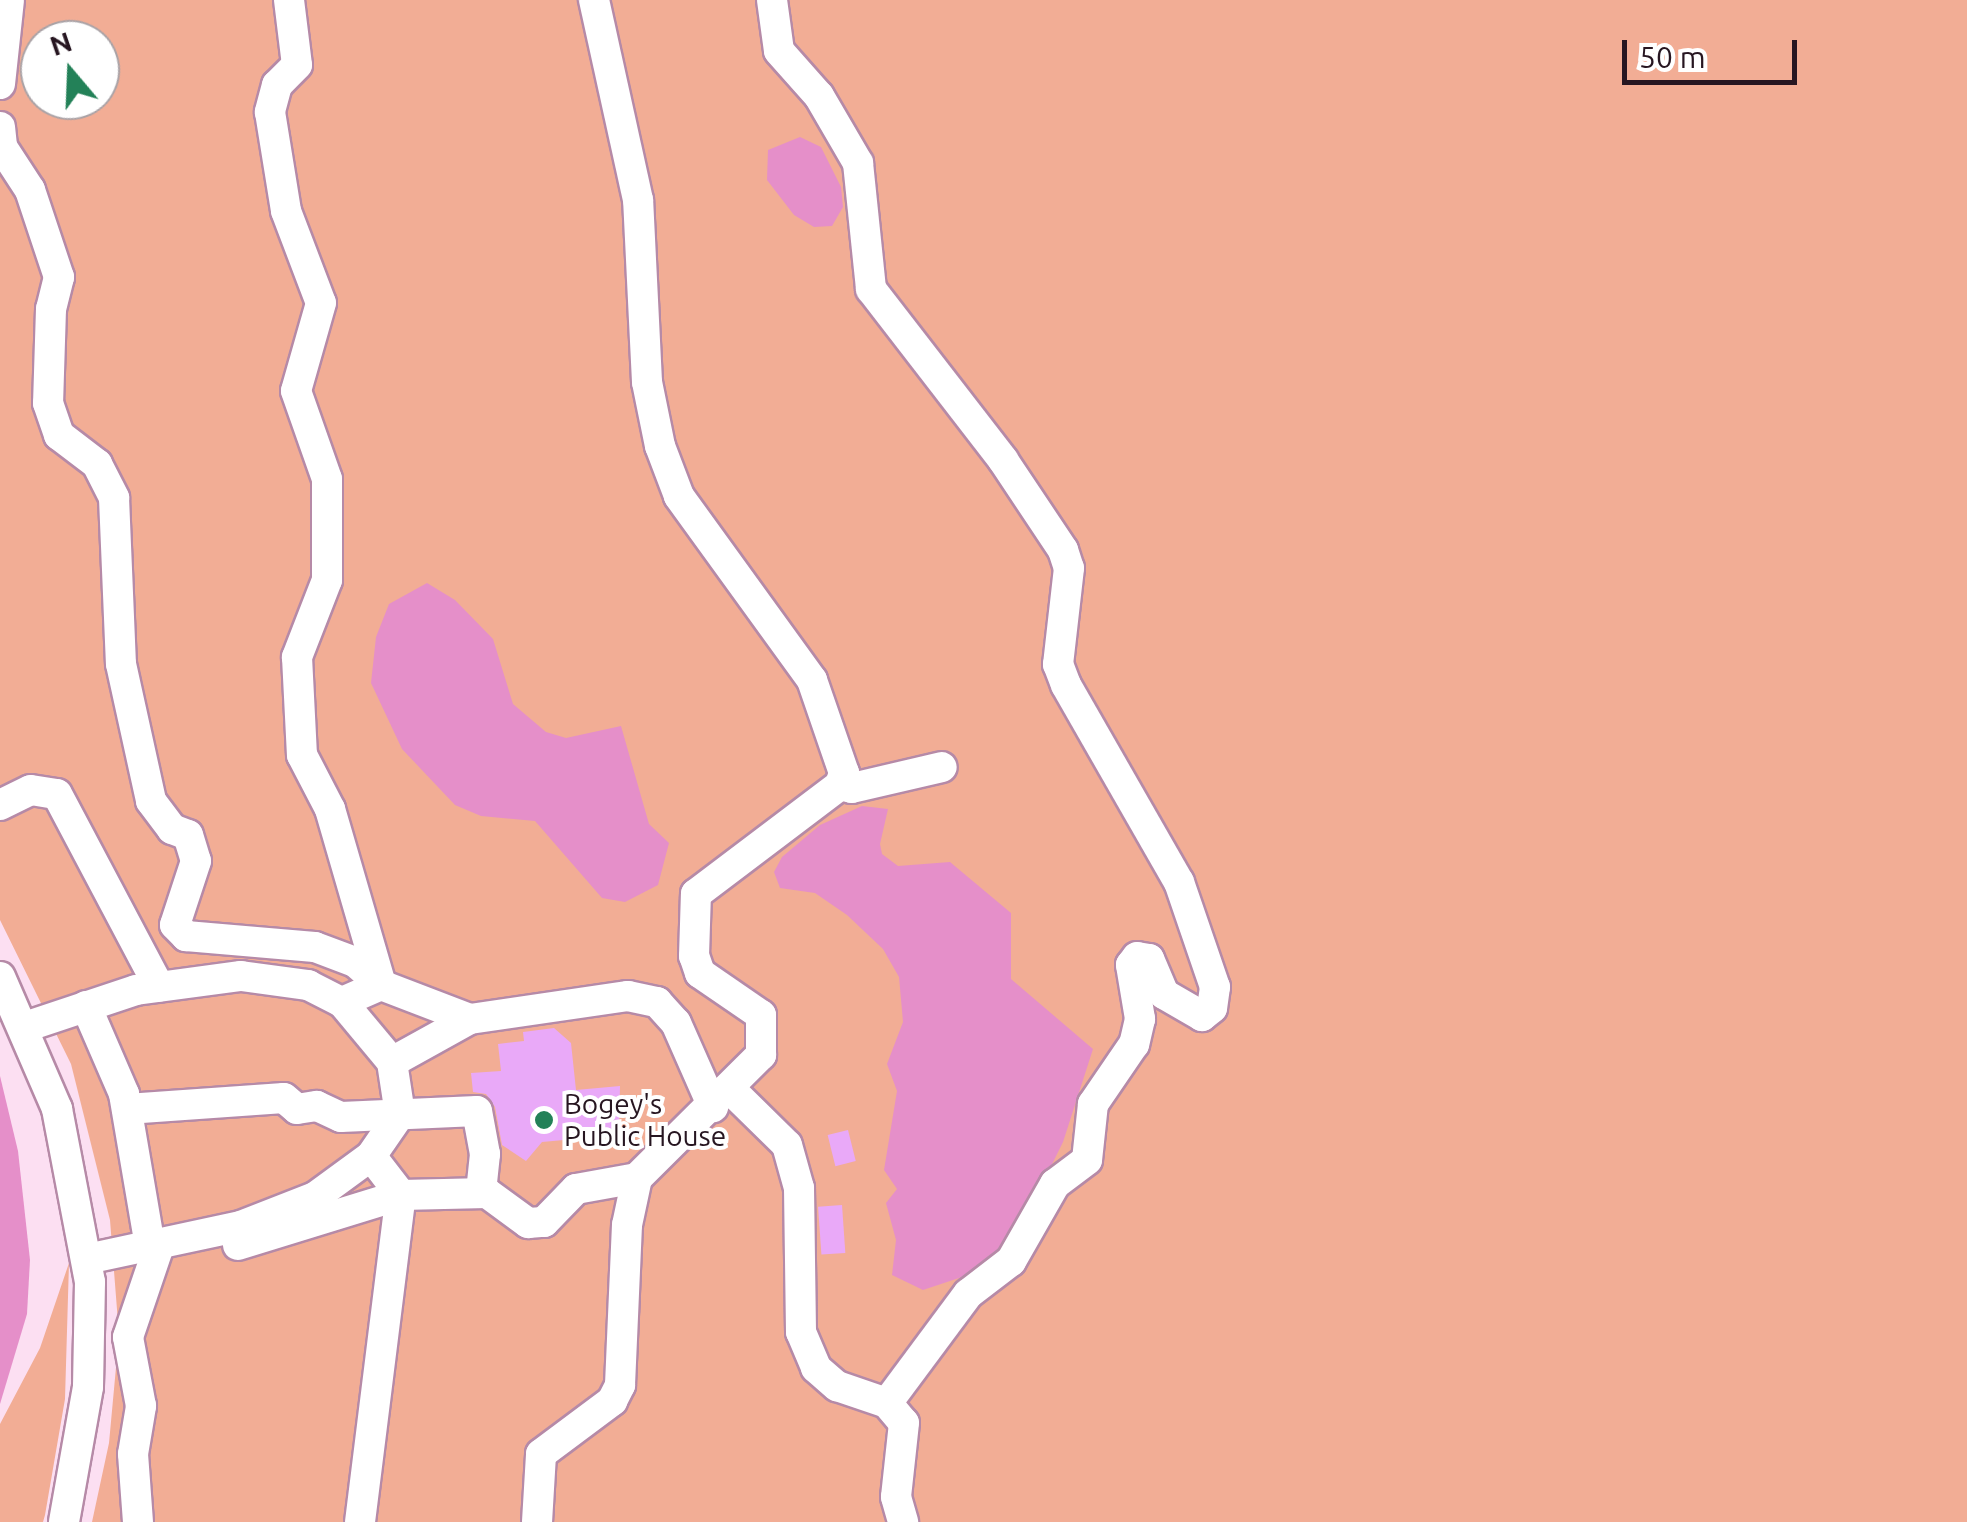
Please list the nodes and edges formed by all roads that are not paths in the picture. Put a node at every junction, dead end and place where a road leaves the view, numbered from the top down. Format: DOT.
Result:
graph roads {
  1 [pos="9,0"];
  2 [pos="289,0"];
  3 [pos="594,0"];
  4 [pos="772,0"];
  5 [pos="0,84"];
  6 [pos="0,128"];
  7 [pos="942,767"];
  8 [pos="840,785"];
  9 [pos="0,805"];
  10 [pos="0,978"];
  11 [pos="380,985"];
  12 [pos="159,987"];
  13 [pos="342,1002"];
  14 [pos="86,1006"];
  15 [pos="470,1019"];
  16 [pos="24,1027"];
  17 [pos="392,1062"];
  18 [pos="722,1098"];
  19 [pos="127,1109"];
  20 [pos="400,1114"];
  21 [pos="371,1156"];
  22 [pos="637,1178"];
  23 [pos="481,1193"];
  24 [pos="402,1195"];
  25 [pos="154,1252"];
  26 [pos="87,1259"];
  27 [pos="886,1402"];
  28 [pos="64,1522"];
  29 [pos="138,1522"];
  30 [pos="360,1522"];
  31 [pos="537,1522"];
  32 [pos="903,1522"];
  1 -- 5 [label="street"];
  2 -- 11 [label="street"];
  3 -- 8 [label="street"];
  4 -- 27 [label="street"];
  6 -- 11 [label="street"];
  7 -- 8 [label="street"];
  8 -- 18 [label="street"];
  9 -- 12 [label="street"];
  10 -- 16 [label="street"];
  11 -- 13 [label="street"];
  11 -- 15 [label="street"];
  12 -- 13 [label="street"];
  12 -- 14 [label="street"];
  13 -- 17 [label="street"];
  14 -- 16 [label="street"];
  14 -- 19 [label="street"];
  15 -- 17 [label="street"];
  15 -- 18 [label="street"];
  16 -- 26 [label="street"];
  17 -- 20 [label="street"];
  18 -- 22 [label="street"];
  18 -- 27 [label="street"];
  19 -- 20 [label="street"];
  19 -- 25 [label="street"];
  20 -- 21 [label="street"];
  20 -- 23 [label="street"];
  21 -- 24 [label="street"];
  21 -- 25 [label="street"];
  22 -- 23 [label="street"];
  22 -- 31 [label="street"];
  23 -- 24 [label="street"];
  24 -- 25 [label="street"];
  24 -- 30 [label="street"];
  25 -- 26 [label="street"];
  25 -- 29 [label="street"];
  26 -- 28 [label="street"];
  27 -- 32 [label="street"];
}
